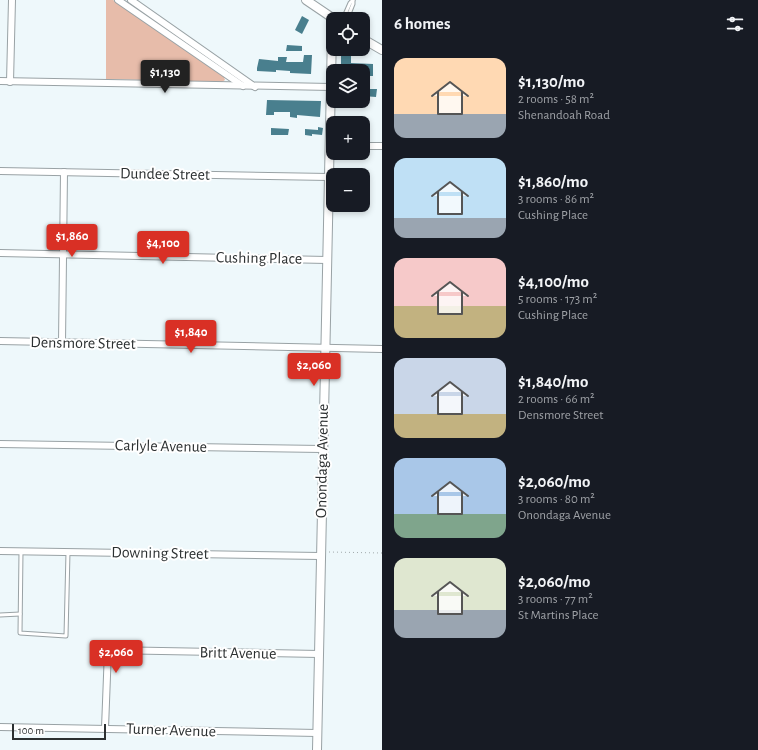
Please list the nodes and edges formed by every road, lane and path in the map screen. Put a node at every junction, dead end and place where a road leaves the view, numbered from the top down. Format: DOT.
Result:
graph roads {
  1 [pos="12,0"];
  2 [pos="118,0"];
  3 [pos="130,0"];
  4 [pos="306,0"];
  5 [pos="353,0"];
  6 [pos="346,12"];
  7 [pos="350,12"];
  8 [pos="326,14"];
  9 [pos="370,43"];
  10 [pos="382,50"];
  11 [pos="0,81"];
  12 [pos="10,82"];
  13 [pos="243,86"];
  14 [pos="255,87"];
  15 [pos="326,87"];
  16 [pos="370,146"];
  17 [pos="382,146"];
  18 [pos="0,171"];
  19 [pos="64,172"];
  20 [pos="326,177"];
  21 [pos="328,212"];
  22 [pos="0,253"];
  23 [pos="64,254"];
  24 [pos="327,260"];
  25 [pos="0,341"];
  26 [pos="62,343"];
  27 [pos="324,348"];
  28 [pos="382,349"];
  29 [pos="0,444"];
  30 [pos="322,448"];
  31 [pos="0,550"];
  32 [pos="21,551"];
  33 [pos="68,552"];
  34 [pos="382,553"];
  35 [pos="320,556"];
  36 [pos="0,614"];
  37 [pos="20,614"];
  38 [pos="319,654"];
  39 [pos="0,726"];
  40 [pos="105,728"];
  41 [pos="317,733"];
  42 [pos="317,750"];
  1 -- 12 [label="street"];
  2 -- 13 [label="street"];
  3 -- 14 [label="street"];
  4 -- 8 [label="street"];
  5 -- 6 [label="lane"];
  5 -- 7 [label="lane"];
  9 -- 10 [label="street"];
  11 -- 12 [label="street"];
  12 -- 13 [label="street"];
  13 -- 14 [label="street"];
  14 -- 15 [label="street"];
  16 -- 17 [label="street"];
  18 -- 19 [label="street, Dundee Street"];
  19 -- 20 [label="street, Dundee Street"];
  19 -- 23 [label="street"];
  21 -- 24 [label="street, Onondaga Avenue"];
  22 -- 23 [label="street, Cushing Place"];
  23 -- 24 [label="street, Cushing Place"];
  23 -- 26 [label="street"];
  24 -- 27 [label="street, Onondaga Avenue"];
  25 -- 26 [label="street, Densmore Street"];
  26 -- 27 [label="street, Densmore Street"];
  27 -- 28 [label="street, Densmore Street"];
  27 -- 30 [label="street, Onondaga Avenue"];
  29 -- 30 [label="street, Carlyle Avenue"];
  30 -- 35 [label="street, Onondaga Avenue"];
  31 -- 32 [label="street, Downing Street"];
  32 -- 33 [label="street, Downing Street"];
  32 -- 37 [label="lane"];
  33 -- 35 [label="street, Downing Street"];
  33 -- 37 [label="lane"];
  34 -- 35 [label="path"];
  35 -- 38 [label="street, Onondaga Avenue"];
  36 -- 37 [label="lane"];
  38 -- 40 [label="street, Britt Avenue"];
  38 -- 41 [label="street, Onondaga Avenue"];
  39 -- 40 [label="street, Turner Avenue"];
  40 -- 41 [label="street, Turner Avenue"];
  41 -- 42 [label="street, Onondaga Avenue"];
}
